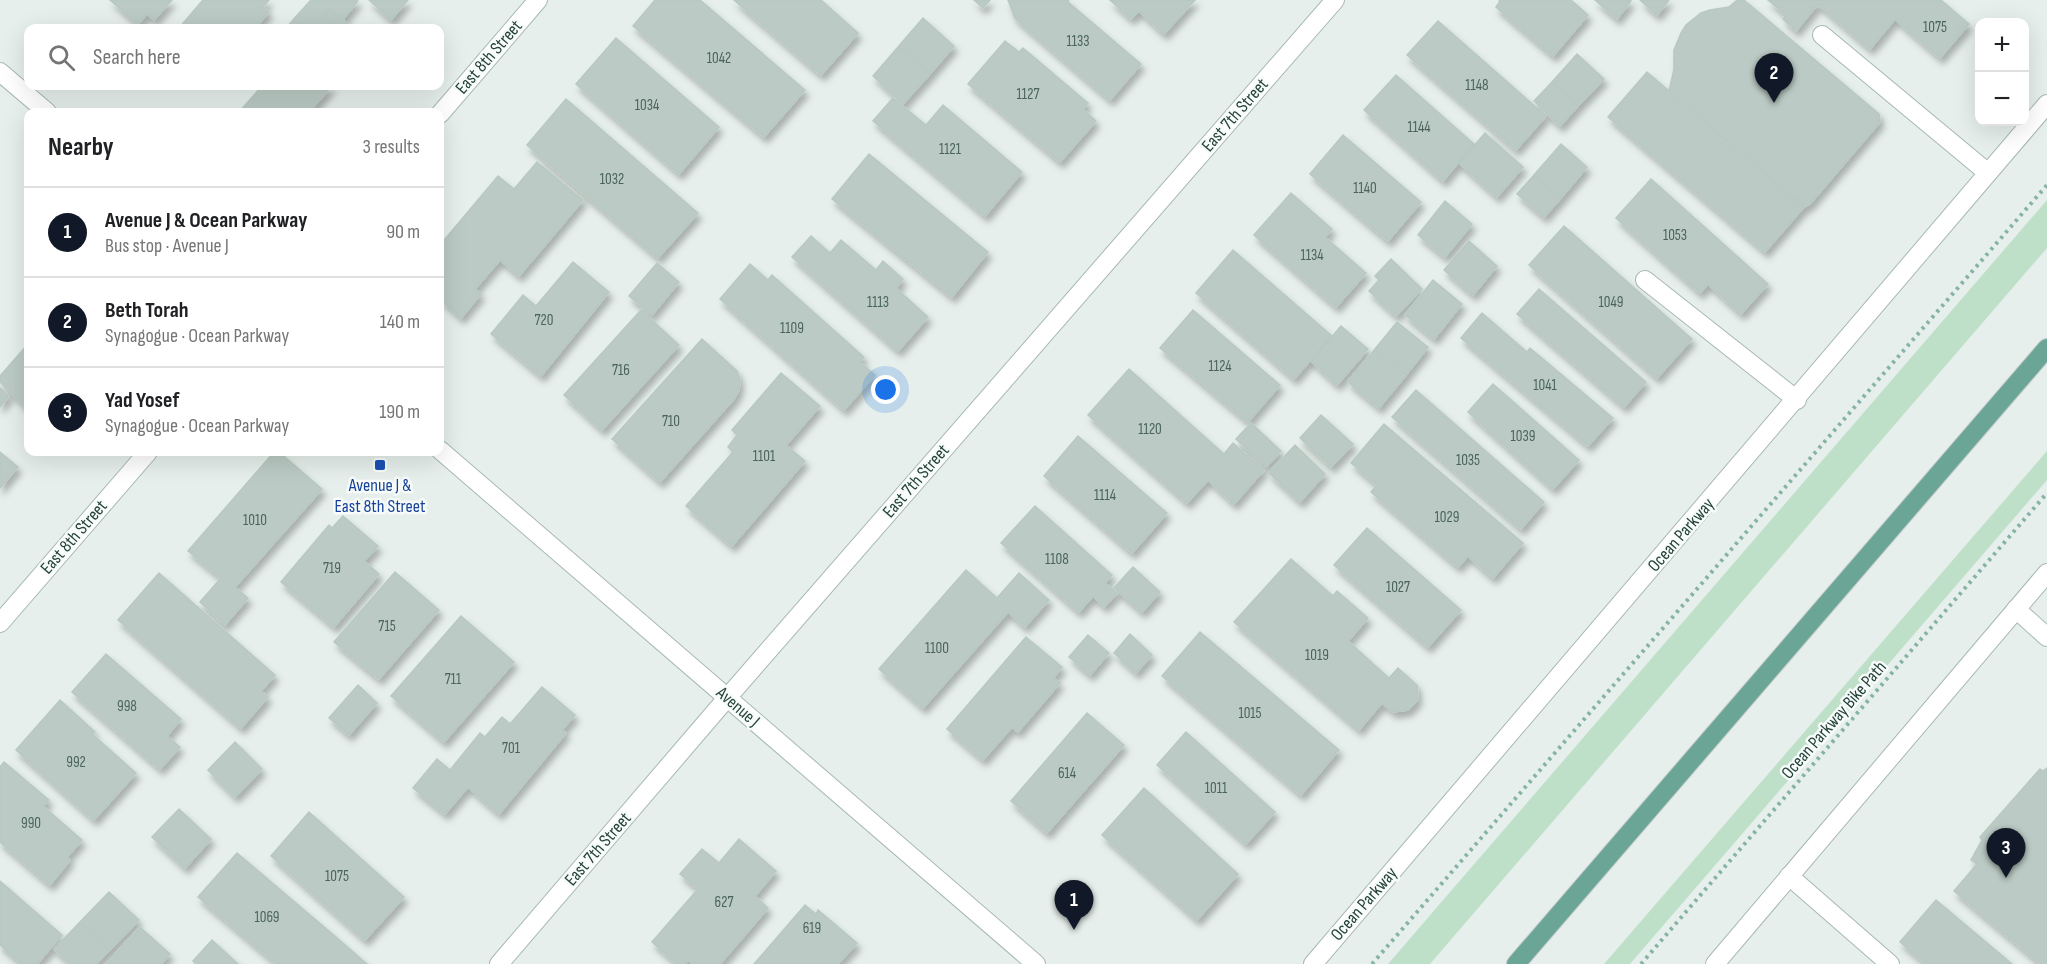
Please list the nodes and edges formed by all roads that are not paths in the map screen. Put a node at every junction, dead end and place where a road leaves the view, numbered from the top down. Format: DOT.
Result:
graph roads {
  1 [pos="537,0"];
  2 [pos="1335,0"];
  3 [pos="1822,34"];
  4 [pos="0,72"];
  5 [pos="2047,104"];
  6 [pos="42,108"];
  7 [pos="444,109"];
  8 [pos="1988,174"];
  9 [pos="1645,280"];
  10 [pos="2047,348"];
  11 [pos="1797,400"];
  12 [pos="444,453"];
  13 [pos="145,456"];
  14 [pos="2047,573"];
  15 [pos="2016,609"];
  16 [pos="0,623"];
  17 [pos="2047,637"];
  18 [pos="727,698"];
  19 [pos="1789,876"];
  20 [pos="499,964"];
  21 [pos="1036,964"];
  22 [pos="1313,964"];
  23 [pos="1516,964"];
  24 [pos="1715,964"];
  25 [pos="1890,964"];
  1 -- 7 [label="street, East 8th Street"];
  2 -- 18 [label="street, East 7th Street"];
  3 -- 8 [label="street"];
  4 -- 6 [label="street"];
  5 -- 8 [label="street, Ocean Parkway"];
  8 -- 11 [label="street, Ocean Parkway"];
  9 -- 11 [label="street"];
  10 -- 23 [label="main road"];
  11 -- 22 [label="street, Ocean Parkway"];
  12 -- 18 [label="street, Avenue J"];
  13 -- 16 [label="street, East 8th Street"];
  14 -- 15 [label="street"];
  15 -- 17 [label="street"];
  15 -- 19 [label="street"];
  18 -- 20 [label="street, East 7th Street"];
  18 -- 21 [label="street, Avenue J"];
  19 -- 24 [label="street"];
  19 -- 25 [label="street"];
}
